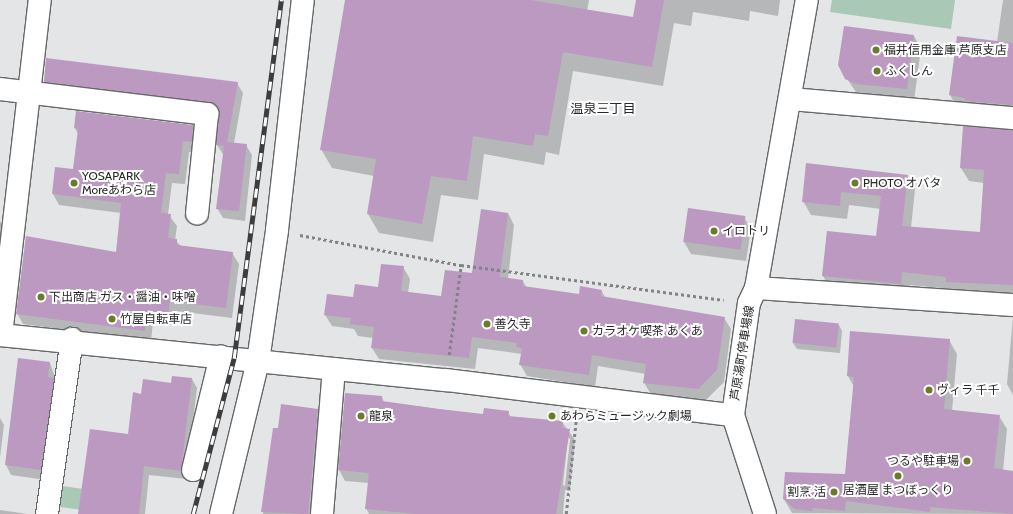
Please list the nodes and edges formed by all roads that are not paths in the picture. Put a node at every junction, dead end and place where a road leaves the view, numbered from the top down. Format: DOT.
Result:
graph roads {
  1 [pos="40,0"];
  2 [pos="303,0"];
  3 [pos="807,0"];
  4 [pos="0,89"];
  5 [pos="29,92"];
  6 [pos="790,99"];
  7 [pos="1013,118"];
  8 [pos="197,214"];
  9 [pos="752,296"];
  10 [pos="1013,305"];
  11 [pos="0,335"];
  12 [pos="72,339"];
  13 [pos="220,356"];
  14 [pos="258,361"];
  15 [pos="334,369"];
  16 [pos="733,415"];
  17 [pos="193,470"];
  18 [pos="47,514"];
  19 [pos="222,514"];
  20 [pos="322,514"];
  21 [pos="765,514"];
  1 -- 5 [label="street"];
  2 -- 14 [label="street"];
  3 -- 6 [label="street, 芦原湯町停車場線"];
  4 -- 5 [label="street"];
  5 -- 8 [label="street"];
  5 -- 11 [label="street"];
  6 -- 7 [label="street"];
  6 -- 9 [label="street, 芦原湯町停車場線"];
  9 -- 10 [label="street"];
  9 -- 16 [label="street, 芦原湯町停車場線"];
  11 -- 12 [label="street"];
  12 -- 13 [label="street"];
  12 -- 18 [label="street"];
  13 -- 14 [label="street"];
  13 -- 17 [label="street"];
  14 -- 15 [label="street"];
  14 -- 19 [label="street"];
  15 -- 16 [label="street"];
  15 -- 20 [label="street"];
  16 -- 21 [label="street, 芦原湯町停車場線"];
}
